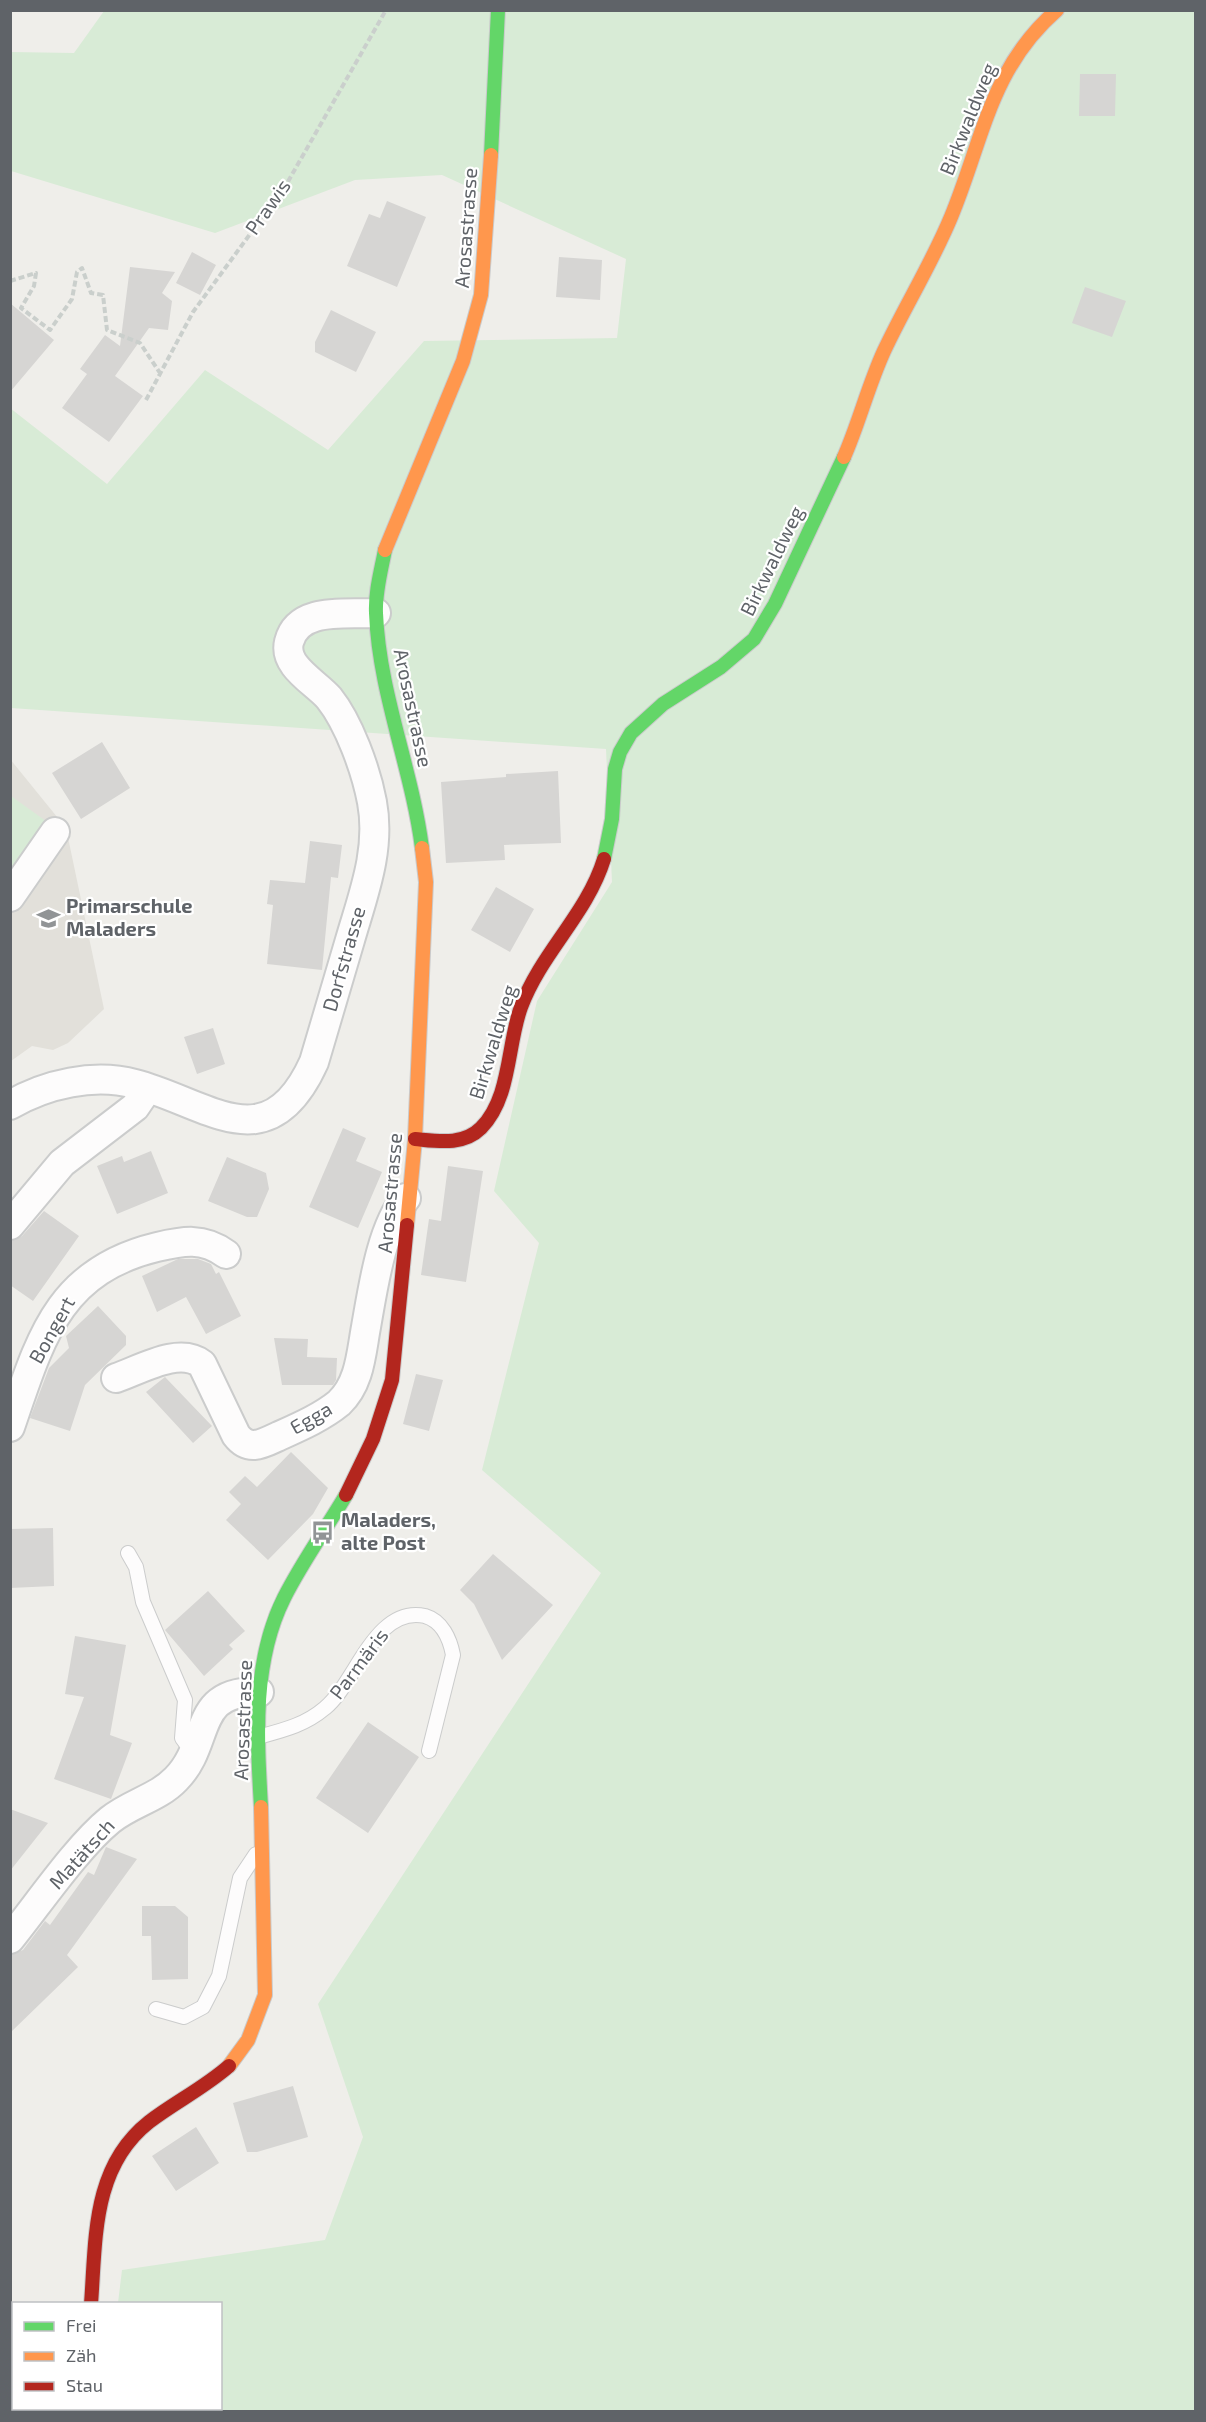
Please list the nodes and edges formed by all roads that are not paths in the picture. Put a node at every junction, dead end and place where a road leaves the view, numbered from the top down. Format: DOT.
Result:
graph roads {
  1 [pos="498,10"];
  2 [pos="1058,10"];
  3 [pos="376,613"];
  4 [pos="55,832"];
  5 [pos="10,897"];
  6 [pos="148,1088"];
  7 [pos="10,1105"];
  8 [pos="415,1139"];
  9 [pos="411,1191"];
  10 [pos="10,1225"];
  11 [pos="226,1254"];
  12 [pos="116,1378"];
  13 [pos="10,1427"];
  14 [pos="128,1553"];
  15 [pos="259,1692"];
  16 [pos="258,1737"];
  17 [pos="429,1751"];
  18 [pos="193,1753"];
  19 [pos="262,1845"];
  20 [pos="10,1939"];
  21 [pos="156,2009"];
  22 [pos="91,2302"];
  1 -- 3 [label="main road, Arosastrasse"];
  2 -- 8 [label="main road, Birkwaldweg"];
  3 -- 6 [label="street, Dorfstrasse"];
  3 -- 8 [label="main road, Arosastrasse"];
  4 -- 5 [label="street"];
  6 -- 7 [label="street, Dorfstrasse"];
  6 -- 10 [label="street"];
  8 -- 9 [label="main road, Arosastrasse"];
  9 -- 12 [label="street, Egga"];
  9 -- 15 [label="main road, Arosastrasse"];
  11 -- 13 [label="street, Bongert"];
  14 -- 18 [label="lane"];
  15 -- 16 [label="main road, Arosastrasse"];
  15 -- 18 [label="street, Matätsch"];
  16 -- 17 [label="lane, Parmäris"];
  16 -- 19 [label="main road, Arosastrasse"];
  18 -- 20 [label="street, Matätsch"];
  19 -- 21 [label="lane"];
  19 -- 22 [label="main road, Arosastrasse"];
}
